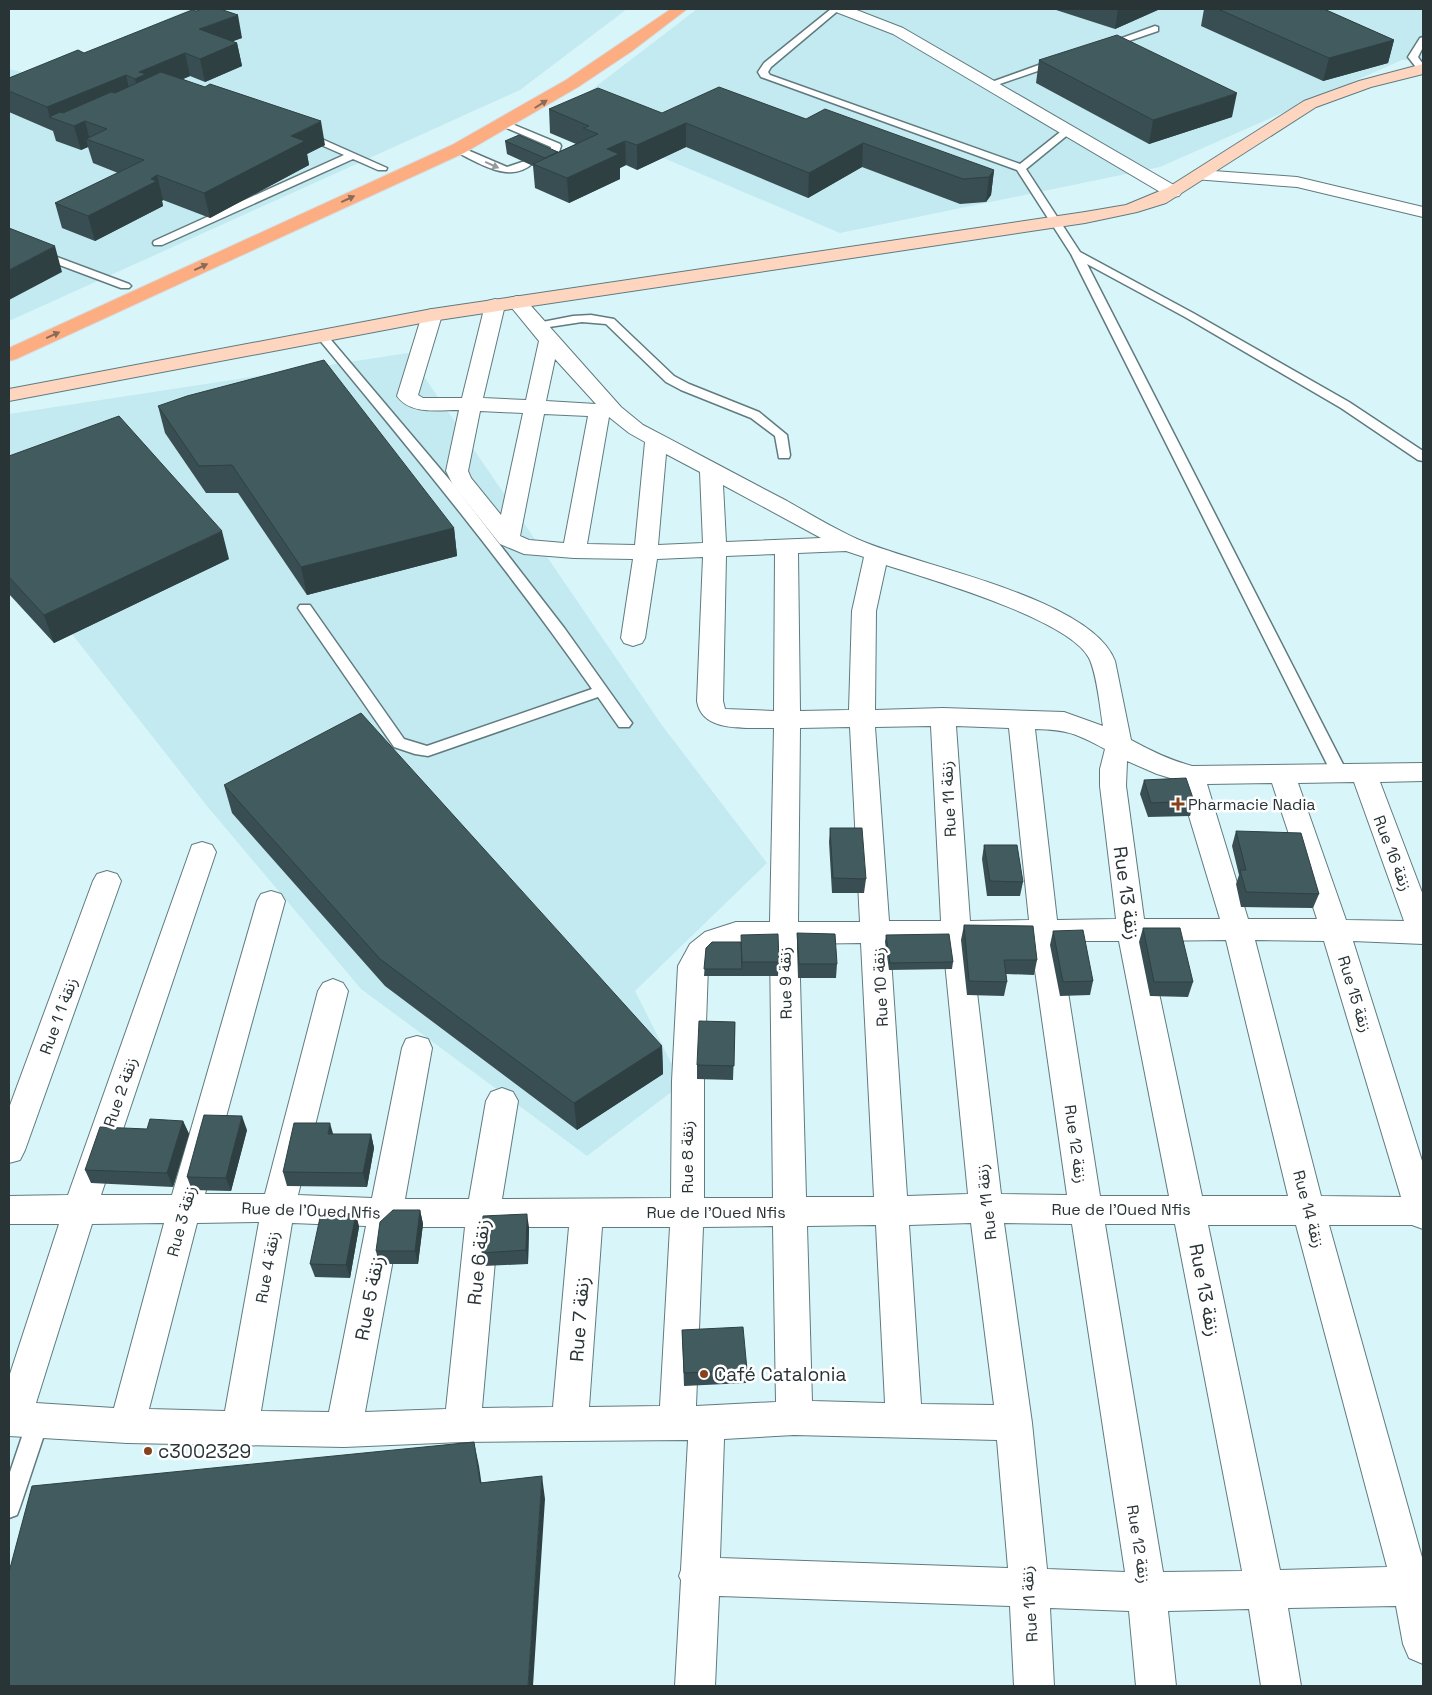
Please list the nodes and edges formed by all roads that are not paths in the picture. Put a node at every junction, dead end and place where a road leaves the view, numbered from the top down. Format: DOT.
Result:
graph roads {
  1 [pos="655,9"];
  2 [pos="680,9"];
  3 [pos="836,9"];
  4 [pos="841,9"];
  5 [pos="1155,29"];
  6 [pos="1423,40"];
  7 [pos="1091,50"];
  8 [pos="1064,60"];
  9 [pos="1422,69"];
  10 [pos="991,84"];
  11 [pos="505,124"];
  12 [pos="1066,131"];
  13 [pos="300,132"];
  14 [pos="458,149"];
  15 [pos="353,155"];
  16 [pos="542,157"];
  17 [pos="528,163"];
  18 [pos="382,168"];
  19 [pos="1021,168"];
  20 [pos="1200,175"];
  21 [pos="1173,192"];
  22 [pos="1423,212"];
  23 [pos="1055,222"];
  24 [pos="9,242"];
  25 [pos="158,243"];
  26 [pos="1076,254"];
  27 [pos="124,286"];
  28 [pos="517,302"];
  29 [pos="495,305"];
  30 [pos="432,315"];
  31 [pos="542,333"];
  32 [pos="322,336"];
  33 [pos="9,337"];
  34 [pos="9,355"];
  35 [pos="9,394"];
  36 [pos="471,404"];
  37 [pos="536,407"];
  38 [pos="607,410"];
  39 [pos="656,440"];
  40 [pos="784,455"];
  41 [pos="1423,457"];
  42 [pos="711,470"];
  43 [pos="508,539"];
  44 [pos="848,544"];
  45 [pos="786,548"];
  46 [pos="574,550"];
  47 [pos="715,550"];
  48 [pos="646,552"];
  49 [pos="876,555"];
  50 [pos="305,608"];
  51 [pos="633,638"];
  52 [pos="600,691"];
  53 [pos="862,717"];
  54 [pos="944,717"];
  55 [pos="1021,719"];
  56 [pos="788,720"];
  57 [pos="624,724"];
  58 [pos="1118,746"];
  59 [pos="1423,772"];
  60 [pos="1192,774"];
  61 [pos="1282,774"];
  62 [pos="1352,774"];
  63 [pos="202,852"];
  64 [pos="107,881"];
  65 [pos="271,901"];
  66 [pos="1131,928"];
  67 [pos="1237,928"];
  68 [pos="1044,930"];
  69 [pos="1335,930"];
  70 [pos="876,932"];
  71 [pos="1423,932"];
  72 [pos="784,933"];
  73 [pos="956,933"];
  74 [pos="333,991"];
  75 [pos="417,1048"];
  76 [pos="502,1101"];
  77 [pos="9,1150"];
  78 [pos="278,1208"];
  79 [pos="986,1208"];
  80 [pos="80,1209"];
  81 [pos="184,1209"];
  82 [pos="1308,1209"];
  83 [pos="9,1210"];
  84 [pos="1086,1210"];
  85 [pos="1189,1210"];
  86 [pos="893,1211"];
  87 [pos="385,1212"];
  88 [pos="482,1212"];
  89 [pos="687,1212"];
  90 [pos="790,1212"];
  91 [pos="1423,1212"];
  92 [pos="587,1213"];
  93 [pos="794,1418"];
  94 [pos="20,1419"];
  95 [pos="904,1420"];
  96 [pos="692,1422"];
  97 [pos="1014,1423"];
  98 [pos="462,1425"];
  99 [pos="570,1425"];
  100 [pos="127,1426"];
  101 [pos="240,1428"];
  102 [pos="344,1430"];
  103 [pos="9,1507"];
  104 [pos="698,1576"];
  105 [pos="1417,1586"];
  106 [pos="1029,1587"];
  107 [pos="1265,1589"];
  108 [pos="1147,1592"];
  109 [pos="1423,1644"];
  110 [pos="695,1686"];
  111 [pos="1034,1686"];
  112 [pos="1156,1686"];
  113 [pos="1281,1686"];
  1 -- 18 [label="main road"];
  11 -- 2 [label="main road, one-way"];
  3 -- 19 [label="lane"];
  4 -- 10 [label="street"];
  5 -- 7 [label="lane"];
  6 -- 9 [label="lane"];
  8 -- 10 [label="lane"];
  9 -- 20 [label="street"];
  10 -- 12 [label="street"];
  11 -- 14 [label="main road"];
  11 -- 16 [label="lane"];
  12 -- 19 [label="lane"];
  12 -- 21 [label="street"];
  13 -- 15 [label="lane"];
  14 -- 17 [label="lane, one-way"];
  34 -- 14 [label="main road, one-way"];
  15 -- 18 [label="lane"];
  15 -- 25 [label="lane"];
  18 -- 27 [label="main road"];
  19 -- 23 [label="lane"];
  20 -- 21 [label="street"];
  20 -- 22 [label="street"];
  21 -- 23 [label="street"];
  23 -- 26 [label="lane"];
  23 -- 28 [label="street"];
  24 -- 27 [label="lane"];
  26 -- 41 [label="lane"];
  26 -- 62 [label="lane"];
  27 -- 33 [label="main road"];
  28 -- 29 [label="street"];
  28 -- 31 [label="street"];
  29 -- 30 [label="street"];
  29 -- 36 [label="street"];
  30 -- 32 [label="street"];
  30 -- 36 [label="street"];
  31 -- 37 [label="street"];
  31 -- 38 [label="street"];
  31 -- 40 [label="lane"];
  32 -- 35 [label="street"];
  32 -- 52 [label="lane"];
  36 -- 37 [label="street"];
  36 -- 43 [label="street"];
  37 -- 38 [label="street"];
  37 -- 43 [label="street"];
  38 -- 39 [label="street"];
  38 -- 46 [label="street"];
  39 -- 42 [label="street"];
  39 -- 48 [label="street"];
  42 -- 44 [label="street"];
  42 -- 47 [label="street"];
  43 -- 46 [label="street"];
  44 -- 45 [label="street"];
  44 -- 49 [label="street"];
  45 -- 47 [label="street"];
  45 -- 56 [label="street, Rue 9 زنقة"];
  46 -- 48 [label="street"];
  47 -- 48 [label="street"];
  47 -- 56 [label="street"];
  48 -- 51 [label="street"];
  49 -- 53 [label="street, Rue 10 زنقة"];
  49 -- 58 [label="street"];
  50 -- 52 [label="lane"];
  52 -- 57 [label="lane"];
  53 -- 54 [label="street"];
  53 -- 56 [label="street"];
  53 -- 70 [label="street, Rue 10 زنقة"];
  54 -- 55 [label="street"];
  54 -- 73 [label="street, Rue 11 زنقة"];
  55 -- 58 [label="street"];
  55 -- 68 [label="street, Rue 12 زنقة"];
  56 -- 72 [label="street, Rue 9 زنقة"];
  58 -- 60 [label="street"];
  58 -- 66 [label="street, Rue 13 زنقة"];
  59 -- 62 [label="street"];
  60 -- 61 [label="street"];
  60 -- 67 [label="street, Rue 14 زنقة"];
  61 -- 62 [label="street"];
  61 -- 69 [label="street, Rue 15 زنقة"];
  62 -- 71 [label="street, Rue 16 زنقة"];
  63 -- 80 [label="street, Rue 2 زنقة"];
  64 -- 77 [label="street, Rue 1 زنقة 1"];
  65 -- 81 [label="street, Rue 3 زنقة"];
  66 -- 67 [label="street"];
  66 -- 68 [label="street"];
  66 -- 85 [label="street, Rue 13 زنقة"];
  67 -- 69 [label="street"];
  67 -- 82 [label="street, Rue 14 زنقة"];
  68 -- 73 [label="street"];
  68 -- 84 [label="street, Rue 12 زنقة"];
  69 -- 71 [label="street"];
  69 -- 91 [label="street, Rue 15 زنقة"];
  70 -- 72 [label="street"];
  70 -- 73 [label="street"];
  70 -- 86 [label="street, Rue 10 زنقة"];
  72 -- 89 [label="street, Rue 8 زنقة"];
  72 -- 90 [label="street, Rue 9 زنقة"];
  73 -- 79 [label="street, Rue 11 زنقة"];
  74 -- 78 [label="street, Rue 4 زنقة"];
  75 -- 87 [label="street, Rue 5 زنقة"];
  76 -- 88 [label="street, Rue 6 زنقة"];
  78 -- 81 [label="street, Rue de l'Oued Nfis"];
  78 -- 87 [label="street, Rue de l'Oued Nfis"];
  78 -- 101 [label="street, Rue 4 زنقة"];
  79 -- 84 [label="street, Rue de l'Oued Nfis"];
  79 -- 86 [label="street, Rue de l'Oued Nfis"];
  79 -- 97 [label="street, Rue 11 زنقة"];
  80 -- 81 [label="street, Rue de l'Oued Nfis"];
  80 -- 83 [label="street, Rue de l'Oued Nfis"];
  80 -- 94 [label="street, Rue 2 زنقة"];
  81 -- 100 [label="street, Rue 3 زنقة"];
  82 -- 85 [label="street, Rue de l'Oued Nfis"];
  82 -- 91 [label="street, Rue de l'Oued Nfis"];
  82 -- 105 [label="street, Rue 14 زنقة"];
  84 -- 85 [label="street, Rue de l'Oued Nfis"];
  84 -- 108 [label="street, Rue 12 زنقة"];
  85 -- 107 [label="street, Rue 13 زنقة"];
  86 -- 90 [label="street, Rue de l'Oued Nfis"];
  86 -- 95 [label="street, Rue 10 زنقة"];
  87 -- 88 [label="street, Rue de l'Oued Nfis"];
  87 -- 102 [label="street, Rue 5 زنقة"];
  88 -- 92 [label="street, Rue de l'Oued Nfis"];
  88 -- 98 [label="street, Rue 6 زنقة"];
  89 -- 90 [label="street, Rue de l'Oued Nfis"];
  89 -- 92 [label="street, Rue de l'Oued Nfis"];
  89 -- 96 [label="street, Rue 8 زنقة"];
  90 -- 93 [label="street, Rue 9 زنقة"];
  92 -- 99 [label="street, Rue 7 زنقة"];
  93 -- 95 [label="street"];
  93 -- 96 [label="street"];
  94 -- 100 [label="street"];
  94 -- 103 [label="lane"];
  95 -- 97 [label="street"];
  96 -- 99 [label="street"];
  96 -- 104 [label="street, Rue 8 زنقة"];
  97 -- 106 [label="street, Rue 11 زنقة"];
  98 -- 99 [label="street"];
  98 -- 102 [label="street"];
  100 -- 101 [label="street"];
  101 -- 102 [label="street"];
  104 -- 106 [label="street"];
  104 -- 110 [label="street, Rue 8 زنقة"];
  105 -- 107 [label="street"];
  105 -- 109 [label="street, Rue 14 زنقة"];
  106 -- 108 [label="street"];
  106 -- 111 [label="street, Rue 11 زنقة"];
  107 -- 108 [label="street"];
  107 -- 113 [label="street, Rue 13 زنقة"];
  108 -- 112 [label="street, Rue 12 زنقة"];
}
